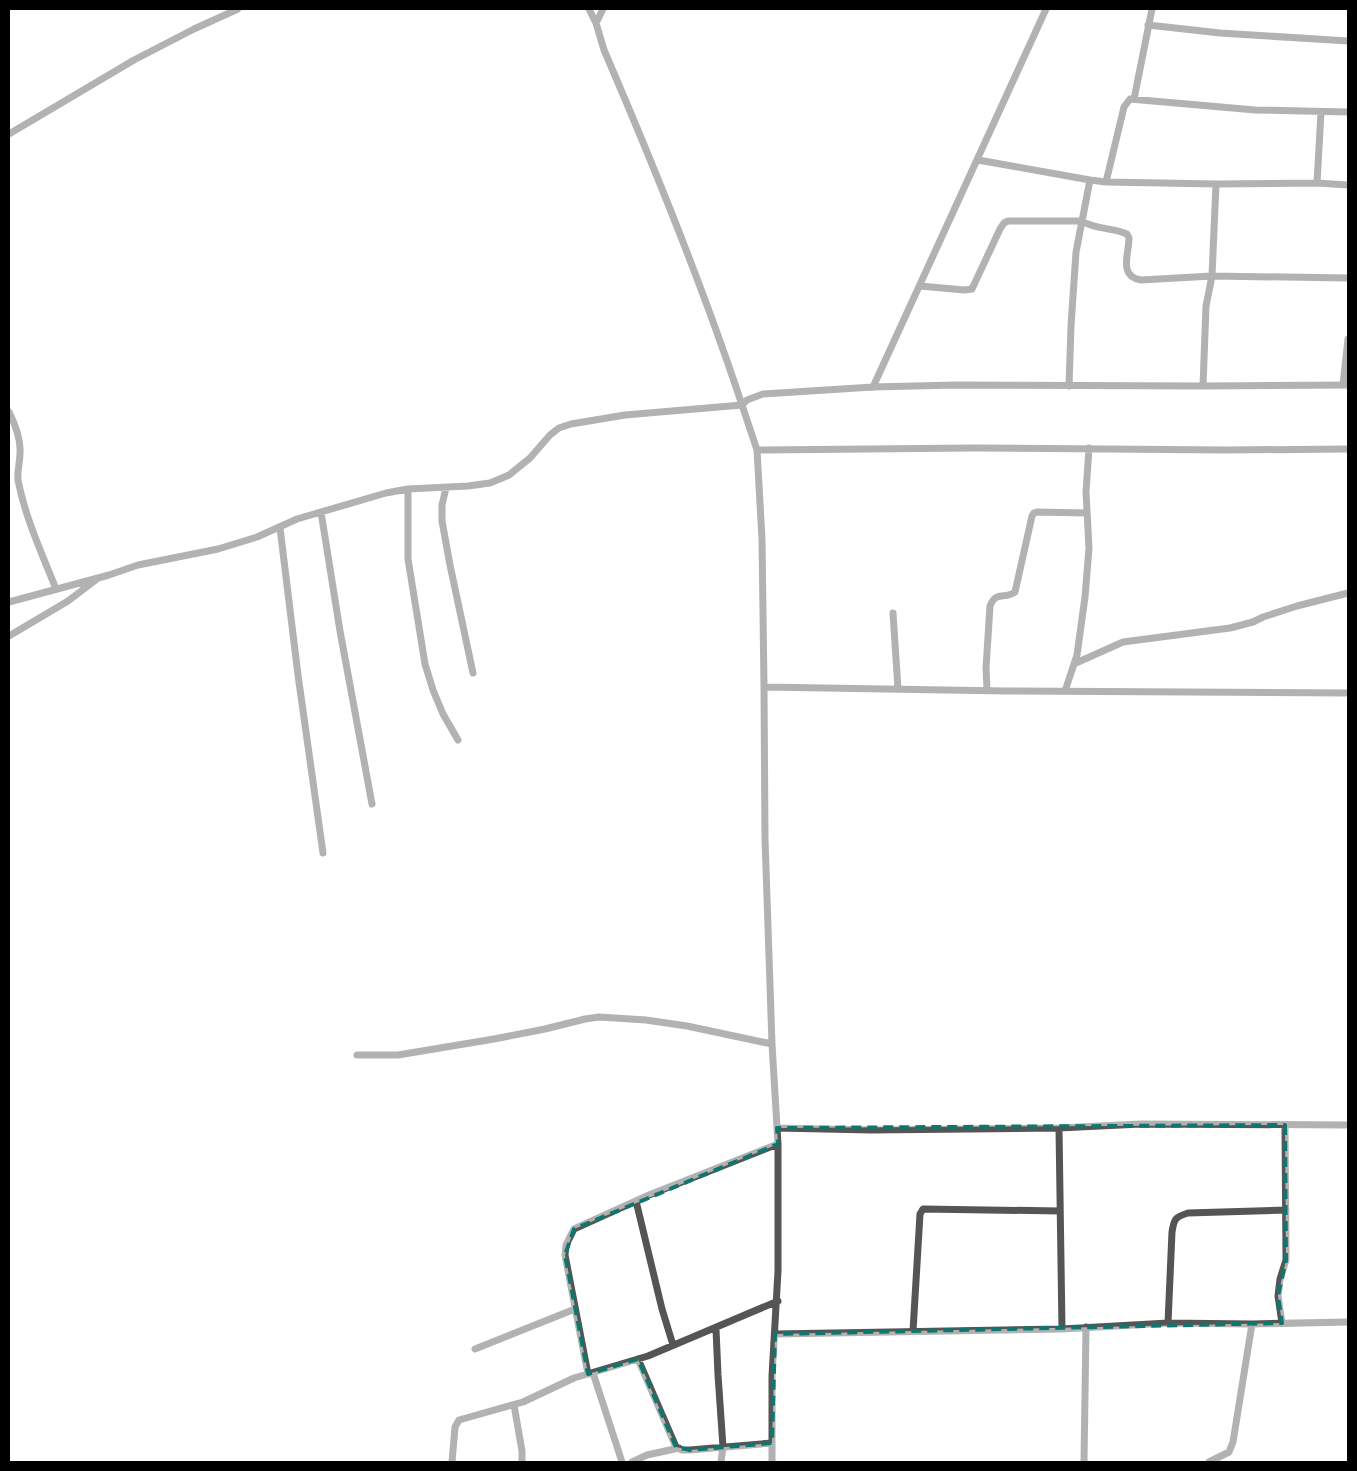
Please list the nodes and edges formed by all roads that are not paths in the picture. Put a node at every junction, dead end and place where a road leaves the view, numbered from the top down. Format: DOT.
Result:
graph roads {
  1 [pos="238,9"];
  2 [pos="589,9"];
  3 [pos="603,9"];
  4 [pos="1046,9"];
  5 [pos="1152,9"];
  6 [pos="596,23"];
  7 [pos="1148,25"];
  8 [pos="1348,42"];
  9 [pos="1134,99"];
  10 [pos="1320,112"];
  11 [pos="1348,112"];
  12 [pos="9,134"];
  13 [pos="978,160"];
  14 [pos="1090,180"];
  15 [pos="1106,182"];
  16 [pos="1317,183"];
  17 [pos="1216,184"];
  18 [pos="1348,185"];
  19 [pos="1081,221"];
  20 [pos="1212,276"];
  21 [pos="1348,278"];
  22 [pos="920,286"];
  23 [pos="1348,339"];
  24 [pos="1345,385"];
  25 [pos="1069,386"];
  26 [pos="1203,386"];
  27 [pos="873,387"];
  28 [pos="742,405"];
  29 [pos="9,412"];
  30 [pos="1089,448"];
  31 [pos="1348,449"];
  32 [pos="757,450"];
  33 [pos="446,488"];
  34 [pos="408,489"];
  35 [pos="321,512"];
  36 [pos="1086,513"];
  37 [pos="280,528"];
  38 [pos="99,578"];
  39 [pos="56,589"];
  40 [pos="1348,593"];
  41 [pos="9,602"];
  42 [pos="893,613"];
  43 [pos="9,636"];
  44 [pos="1076,664"];
  45 [pos="472,673"];
  46 [pos="764,687"];
  47 [pos="898,689"];
  48 [pos="987,690"];
  49 [pos="1065,691"];
  50 [pos="1348,693"];
  51 [pos="458,740"];
  52 [pos="372,804"];
  53 [pos="323,853"];
  54 [pos="772,1044"];
  55 [pos="357,1055"];
  56 [pos="1285,1125"];
  57 [pos="1348,1125"];
  58 [pos="777,1128"];
  59 [pos="1059,1128"];
  60 [pos="778,1144"];
  61 [pos="636,1201"];
  62 [pos="1286,1210"];
  63 [pos="1060,1211"];
  64 [pos="778,1302"];
  65 [pos="575,1309"];
  66 [pos="1348,1322"];
  67 [pos="1168,1323"];
  68 [pos="1282,1323"];
  69 [pos="1252,1324"];
  70 [pos="1062,1328"];
  71 [pos="1086,1328"];
  72 [pos="716,1329"];
  73 [pos="913,1331"];
  74 [pos="775,1334"];
  75 [pos="673,1345"];
  76 [pos="476,1349"];
  77 [pos="638,1359"];
  78 [pos="591,1374"];
  79 [pos="514,1405"];
  80 [pos="772,1442"];
  81 [pos="723,1447"];
  82 [pos="679,1448"];
  83 [pos="452,1462"];
  84 [pos="522,1462"];
  85 [pos="622,1462"];
  86 [pos="632,1462"];
  87 [pos="721,1462"];
  88 [pos="772,1462"];
  89 [pos="1084,1462"];
  90 [pos="1209,1462"];
  1 -- 12 [label="street"];
  2 -- 6 [label="street"];
  3 -- 6 [label="street"];
  4 -- 13 [label="street"];
  5 -- 7 [label="street"];
  6 -- 28 [label="street"];
  7 -- 8 [label="street"];
  7 -- 9 [label="street"];
  9 -- 10 [label="street"];
  9 -- 15 [label="street"];
  10 -- 11 [label="street"];
  10 -- 16 [label="street"];
  13 -- 14 [label="street"];
  13 -- 22 [label="street"];
  14 -- 15 [label="street"];
  14 -- 19 [label="street"];
  15 -- 17 [label="street"];
  16 -- 17 [label="street"];
  16 -- 18 [label="street"];
  17 -- 20 [label="street"];
  19 -- 20 [label="street"];
  19 -- 22 [label="street"];
  19 -- 25 [label="street"];
  20 -- 21 [label="street"];
  20 -- 26 [label="street"];
  22 -- 27 [label="street"];
  23 -- 24 [label="street"];
  24 -- 26 [label="street"];
  25 -- 26 [label="street"];
  25 -- 27 [label="street"];
  27 -- 28 [label="street"];
  28 -- 32 [label="street"];
  28 -- 33 [label="street"];
  29 -- 39 [label="street"];
  30 -- 31 [label="street"];
  30 -- 32 [label="street"];
  30 -- 36 [label="street"];
  32 -- 46 [label="street"];
  33 -- 34 [label="street"];
  33 -- 45 [label="street"];
  34 -- 35 [label="street"];
  34 -- 51 [label="street"];
  35 -- 37 [label="street"];
  35 -- 52 [label="street"];
  36 -- 44 [label="street"];
  36 -- 48 [label="street"];
  37 -- 38 [label="street"];
  37 -- 53 [label="street"];
  38 -- 39 [label="street"];
  38 -- 43 [label="street"];
  39 -- 41 [label="street"];
  40 -- 44 [label="street"];
  42 -- 47 [label="street"];
  44 -- 49 [label="street"];
  46 -- 47 [label="street"];
  46 -- 54 [label="street"];
  47 -- 48 [label="street"];
  48 -- 49 [label="street"];
  49 -- 50 [label="street"];
  54 -- 55 [label="street"];
  54 -- 58 [label="street"];
  56 -- 57 [label="street"];
  56 -- 59 [label="street"];
  56 -- 62 [label="street"];
  58 -- 59 [label="street"];
  58 -- 60 [label="street"];
  59 -- 63 [label="street"];
  60 -- 61 [label="street"];
  60 -- 64 [label="street"];
  61 -- 65 [label="street"];
  61 -- 75 [label="street"];
  62 -- 67 [label="street"];
  62 -- 68 [label="street"];
  63 -- 70 [label="street"];
  63 -- 73 [label="street"];
  64 -- 72 [label="street"];
  64 -- 74 [label="street"];
  65 -- 76 [label="street"];
  65 -- 78 [label="street"];
  66 -- 68 [label="street"];
  67 -- 69 [label="street"];
  67 -- 71 [label="street"];
  68 -- 69 [label="street"];
  69 -- 90 [label="street"];
  70 -- 71 [label="street"];
  70 -- 73 [label="street"];
  71 -- 89 [label="street"];
  72 -- 75 [label="street"];
  72 -- 81 [label="street"];
  73 -- 74 [label="street"];
  74 -- 80 [label="street"];
  75 -- 77 [label="street"];
  77 -- 78 [label="street"];
  77 -- 82 [label="street"];
  78 -- 79 [label="street"];
  78 -- 85 [label="street"];
  79 -- 83 [label="street"];
  79 -- 84 [label="street"];
  80 -- 81 [label="street"];
  80 -- 88 [label="street"];
  81 -- 82 [label="street"];
  81 -- 87 [label="street"];
  82 -- 86 [label="street"];
}
